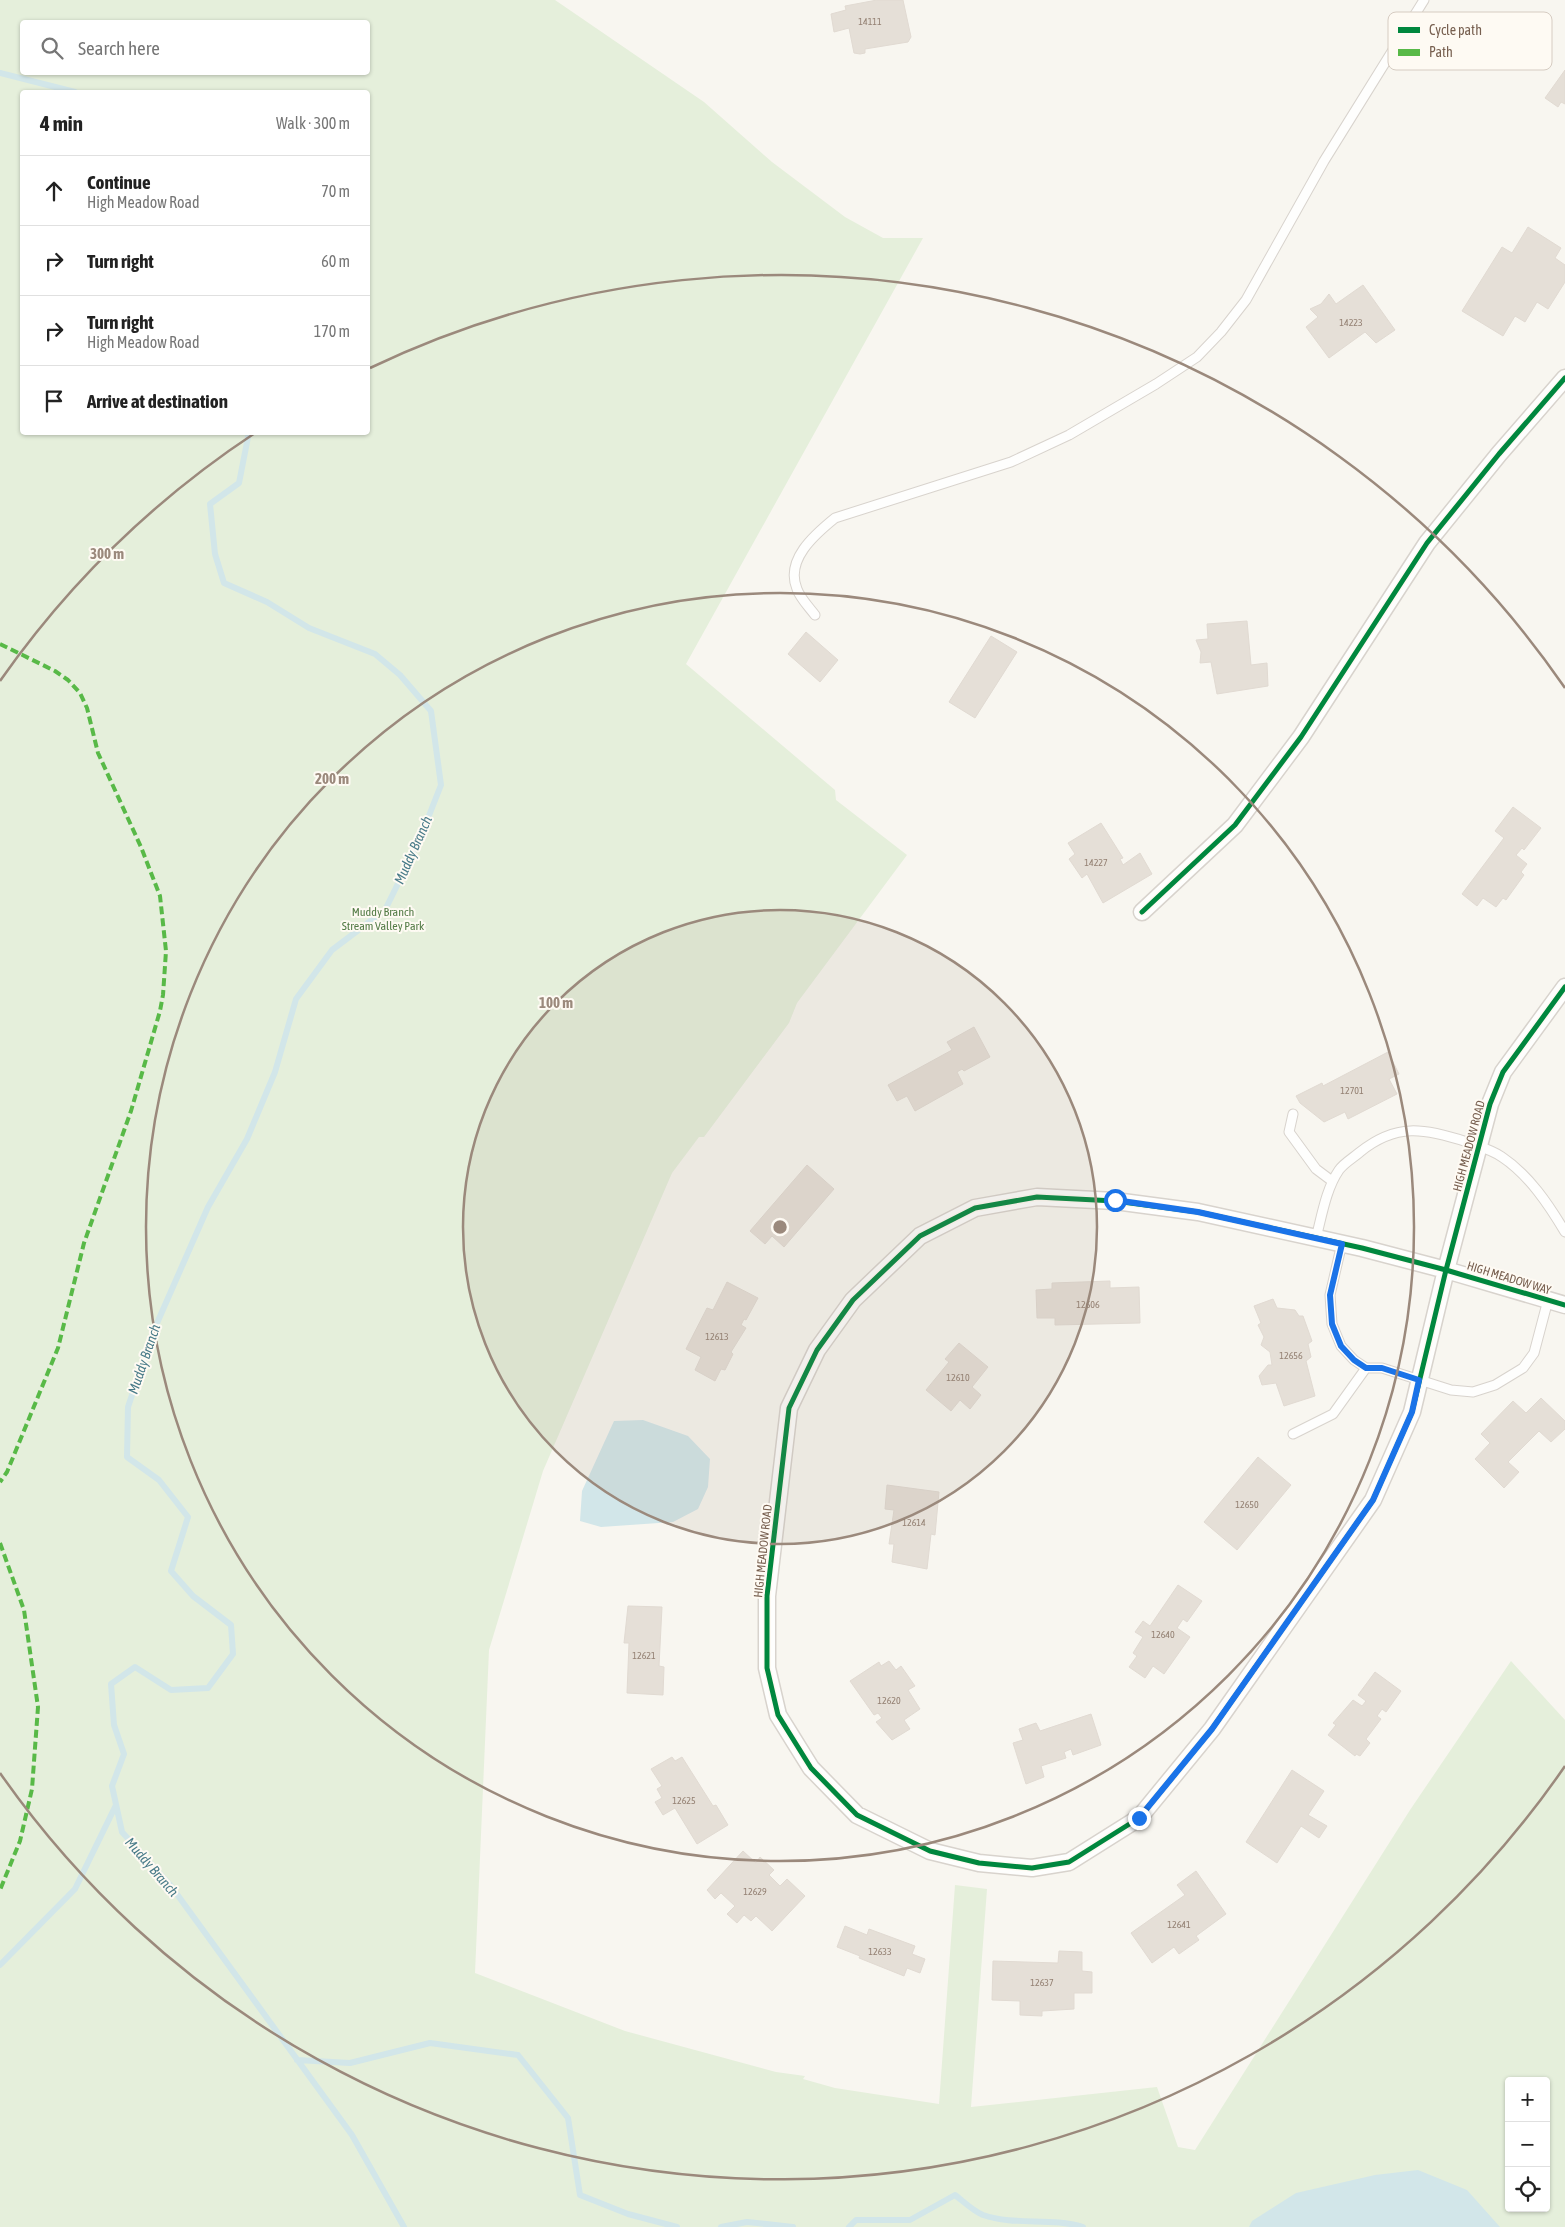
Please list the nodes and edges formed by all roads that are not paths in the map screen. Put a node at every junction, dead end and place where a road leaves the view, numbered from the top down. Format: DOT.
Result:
graph roads {
  1 [pos="1424,0"];
  2 [pos="1416,12"];
  3 [pos="1388,58"];
  4 [pos="1565,378"];
  5 [pos="815,615"];
  6 [pos="1142,912"];
  7 [pos="1565,987"];
  8 [pos="1293,1114"];
  9 [pos="1479,1146"];
  10 [pos="1332,1181"];
  11 [pos="1565,1232"];
  12 [pos="1316,1238"];
  13 [pos="1342,1244"];
  14 [pos="1446,1270"];
  15 [pos="1548,1300"];
  16 [pos="1565,1305"];
  17 [pos="1366,1368"];
  18 [pos="1419,1380"];
  19 [pos="1293,1434"];
  1 -- 2 [label="lane"];
  3 -- 5 [label="lane"];
  4 -- 6 [label="street"];
  7 -- 9 [label="street, HIGH MEADOW ROAD"];
  8 -- 10 [label="lane"];
  9 -- 10 [label="lane"];
  9 -- 11 [label="lane"];
  9 -- 14 [label="street, HIGH MEADOW ROAD"];
  10 -- 12 [label="lane"];
  12 -- 13 [label="street, HIGH MEADOW ROAD"];
  12 -- 18 [label="street, HIGH MEADOW ROAD"];
  13 -- 14 [label="street, HIGH MEADOW ROAD"];
  13 -- 17 [label="lane"];
  14 -- 15 [label="street, HIGH MEADOW WAY"];
  14 -- 18 [label="street, HIGH MEADOW ROAD"];
  15 -- 16 [label="street, HIGH MEADOW WAY"];
  15 -- 18 [label="lane"];
  17 -- 18 [label="lane"];
  17 -- 19 [label="lane"];
}
